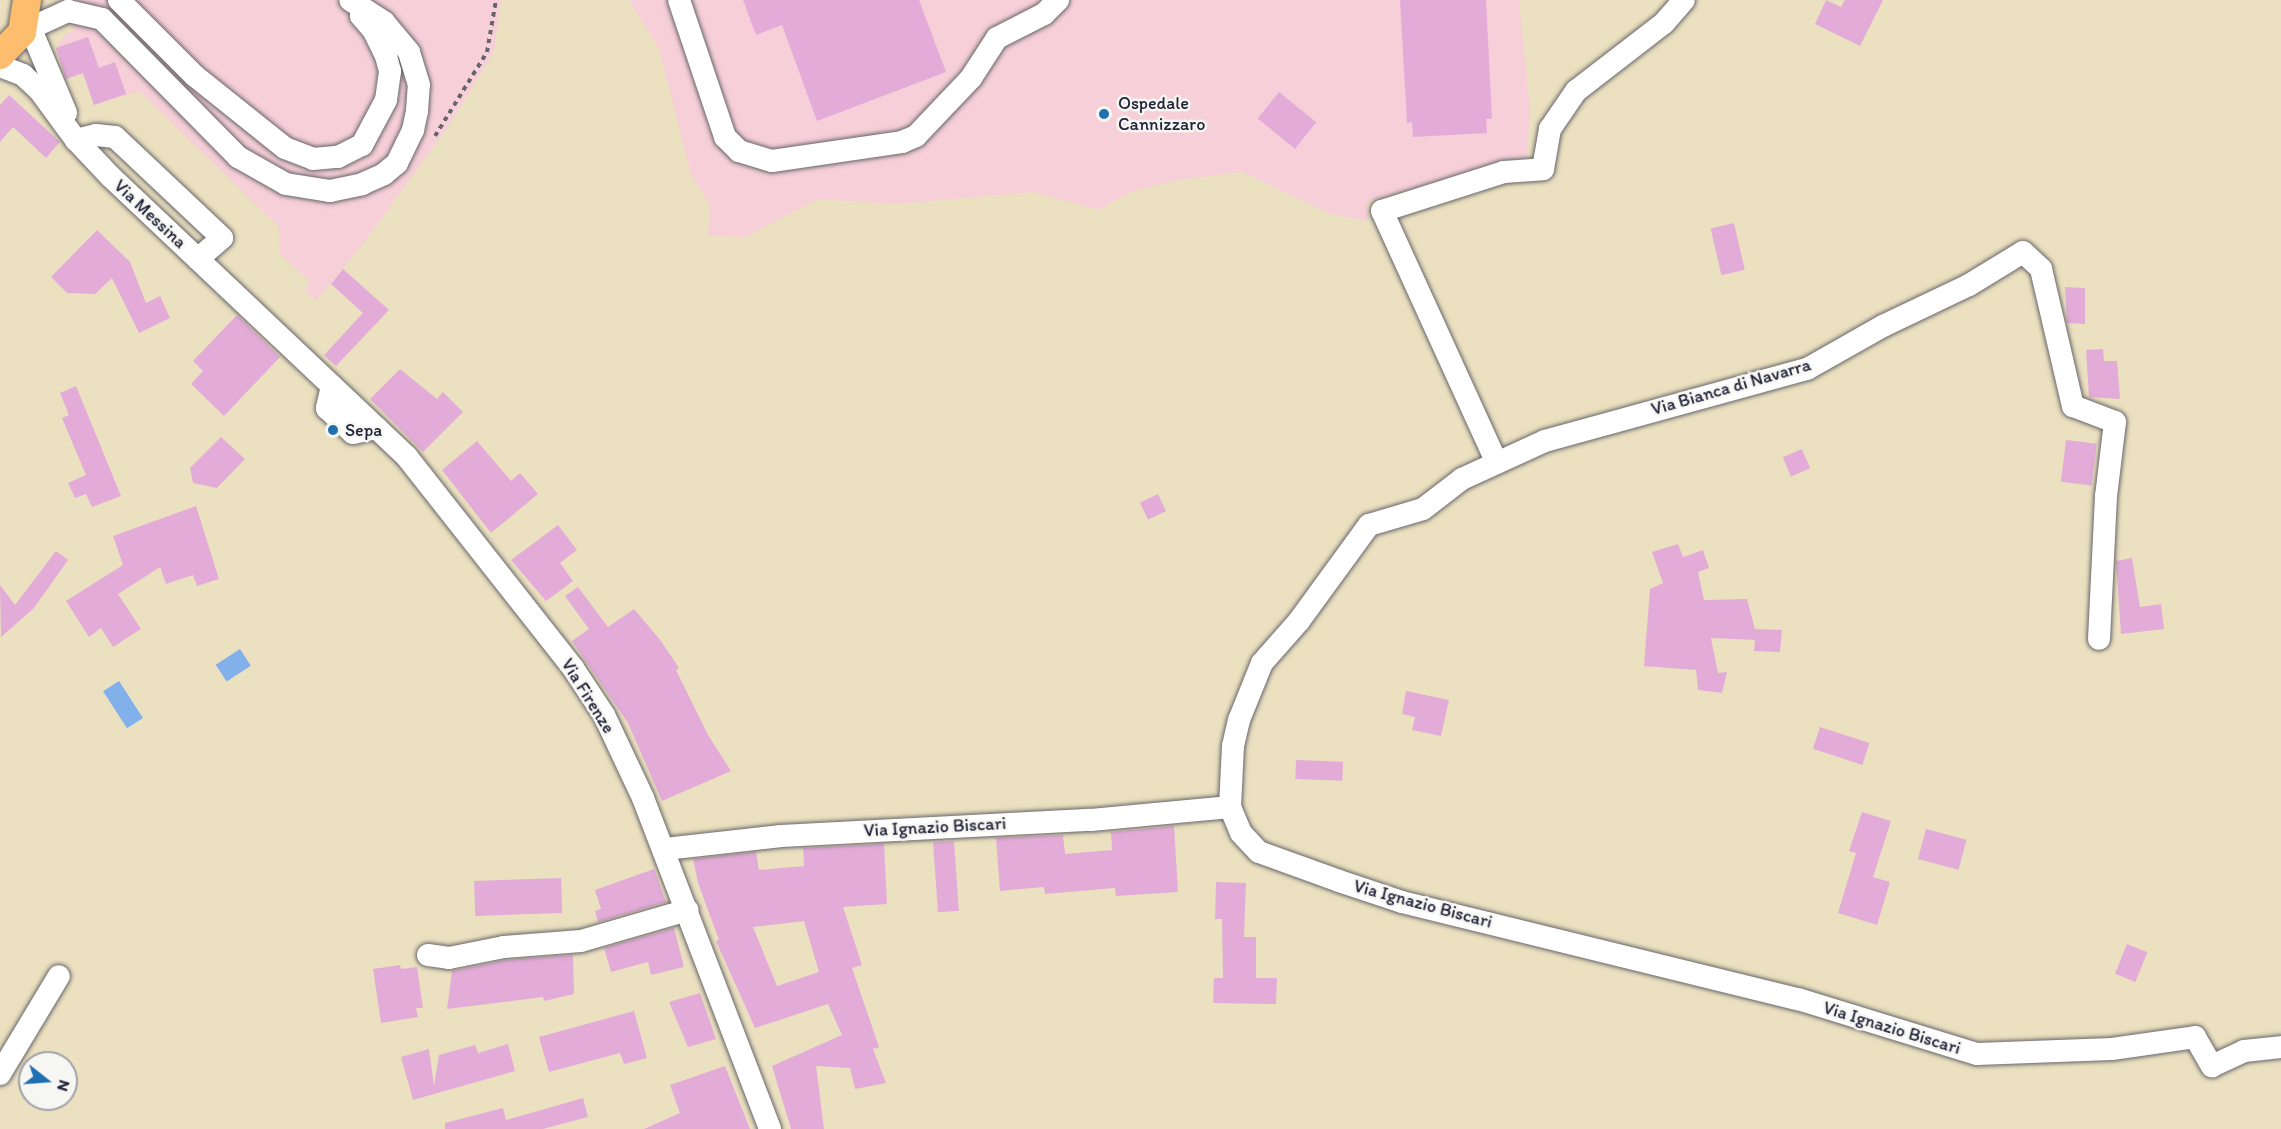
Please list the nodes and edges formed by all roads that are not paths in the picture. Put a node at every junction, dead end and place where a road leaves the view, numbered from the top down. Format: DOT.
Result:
graph roads {
  1 [pos="119,0"];
  2 [pos="346,0"];
  3 [pos="350,0"];
  4 [pos="679,0"];
  5 [pos="1058,0"];
  6 [pos="1684,0"];
  7 [pos="29,26"];
  8 [pos="0,55"];
  9 [pos="0,66"];
  10 [pos="374,129"];
  11 [pos="76,140"];
  12 [pos="371,178"];
  13 [pos="198,259"];
  14 [pos="283,339"];
  15 [pos="1496,461"];
  16 [pos="2099,639"];
  17 [pos="1230,807"];
  18 [pos="665,849"];
  19 [pos="688,910"];
  20 [pos="428,955"];
  21 [pos="59,976"];
  22 [pos="2281,1047"];
  23 [pos="0,1074"];
  24 [pos="770,1129"];
  1 -- 10 [label="street"];
  2 -- 10 [label="street"];
  3 -- 12 [label="street"];
  4 -- 5 [label="street"];
  6 -- 15 [label="street"];
  7 -- 8 [label="main road"];
  7 -- 11 [label="street"];
  7 -- 12 [label="street"];
  9 -- 11 [label="street"];
  10 -- 12 [label="street"];
  11 -- 13 [label="street, Via Messina"];
  11 -- 13 [label="street"];
  13 -- 14 [label="street, Via Messina"];
  14 -- 18 [label="street, Via Firenze"];
  15 -- 16 [label="street, Via Bianca di Navarra"];
  15 -- 17 [label="street, Via Bianca di Navarra"];
  17 -- 18 [label="street, Via Ignazio Biscari"];
  17 -- 22 [label="street, Via Ignazio Biscari"];
  18 -- 19 [label="street, Via Firenze"];
  19 -- 20 [label="street"];
  19 -- 24 [label="street, Via Firenze"];
  21 -- 23 [label="street"];
}
